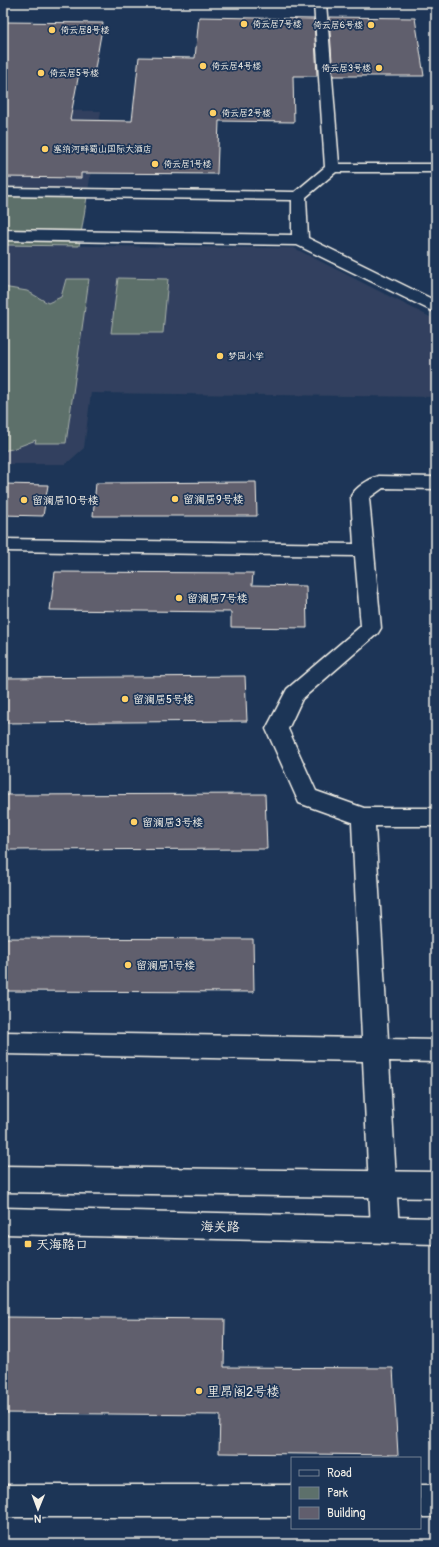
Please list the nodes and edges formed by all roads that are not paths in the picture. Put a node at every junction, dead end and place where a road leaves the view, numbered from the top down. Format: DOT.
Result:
graph roads {
  1 [pos="320,3"];
  2 [pos="332,168"];
  3 [pos="436,168"];
  4 [pos="3,192"];
  5 [pos="299,196"];
  6 [pos="3,235"];
  7 [pos="300,240"];
  8 [pos="436,307"];
  9 [pos="436,483"];
  10 [pos="3,545"];
  11 [pos="364,550"];
  12 [pos="363,817"];
  13 [pos="436,817"];
  14 [pos="3,1043"];
  15 [pos="374,1050"];
  16 [pos="436,1051"];
  17 [pos="3,1179"];
  18 [pos="383,1185"];
  19 [pos="436,1185"];
  20 [pos="3,1221"];
  21 [pos="385,1230"];
  22 [pos="436,1231"];
  23 [pos="3,1500"];
  24 [pos="291,1501"];
  25 [pos="421,1501"];
  26 [pos="436,1501"];
  1 -- 2 [label="street"];
  2 -- 3 [label="street"];
  2 -- 5 [label="street"];
  4 -- 5 [label="street"];
  5 -- 7 [label="street"];
  6 -- 7 [label="street"];
  7 -- 8 [label="street"];
  9 -- 11 [label="street"];
  10 -- 11 [label="street"];
  11 -- 12 [label="street"];
  12 -- 13 [label="street"];
  12 -- 15 [label="street"];
  14 -- 15 [label="street"];
  15 -- 16 [label="street"];
  15 -- 18 [label="street"];
  17 -- 18 [label="street"];
  18 -- 19 [label="street"];
  18 -- 21 [label="street"];
  20 -- 21 [label="street, 海关路"];
  21 -- 22 [label="street, 海关路"];
  23 -- 24 [label="street"];
  25 -- 26 [label="street"];
}
